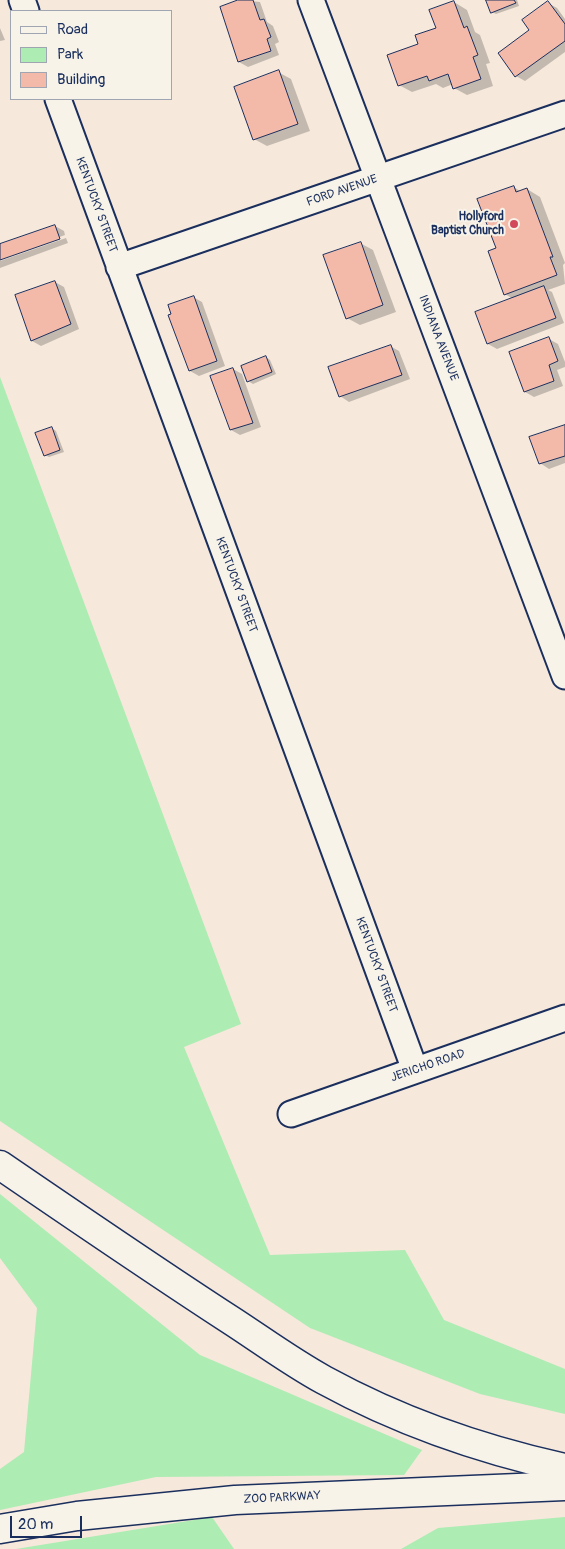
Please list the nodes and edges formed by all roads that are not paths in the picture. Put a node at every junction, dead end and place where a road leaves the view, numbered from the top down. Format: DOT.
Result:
graph roads {
  1 [pos="311,0"];
  2 [pos="58,100"];
  3 [pos="565,114"];
  4 [pos="378,179"];
  5 [pos="119,267"];
  6 [pos="565,676"];
  7 [pos="565,1018"];
  8 [pos="415,1070"];
  9 [pos="291,1114"];
  10 [pos="0,1165"];
  11 [pos="565,1468"];
  12 [pos="565,1486"];
  13 [pos="0,1529"];
  1 -- 4 [label="street, INDIANA AVENUE"];
  2 -- 5 [label="street, KENTUCKY STREET"];
  3 -- 4 [label="street, FORD AVENUE"];
  4 -- 5 [label="street, FORD AVENUE"];
  4 -- 6 [label="street, INDIANA AVENUE"];
  5 -- 8 [label="street, KENTUCKY STREET"];
  7 -- 8 [label="street, JERICHO ROAD"];
  8 -- 9 [label="street, JERICHO ROAD"];
  10 -- 11 [label="main road"];
  12 -- 13 [label="main road, ZOO PARKWAY"];
}
